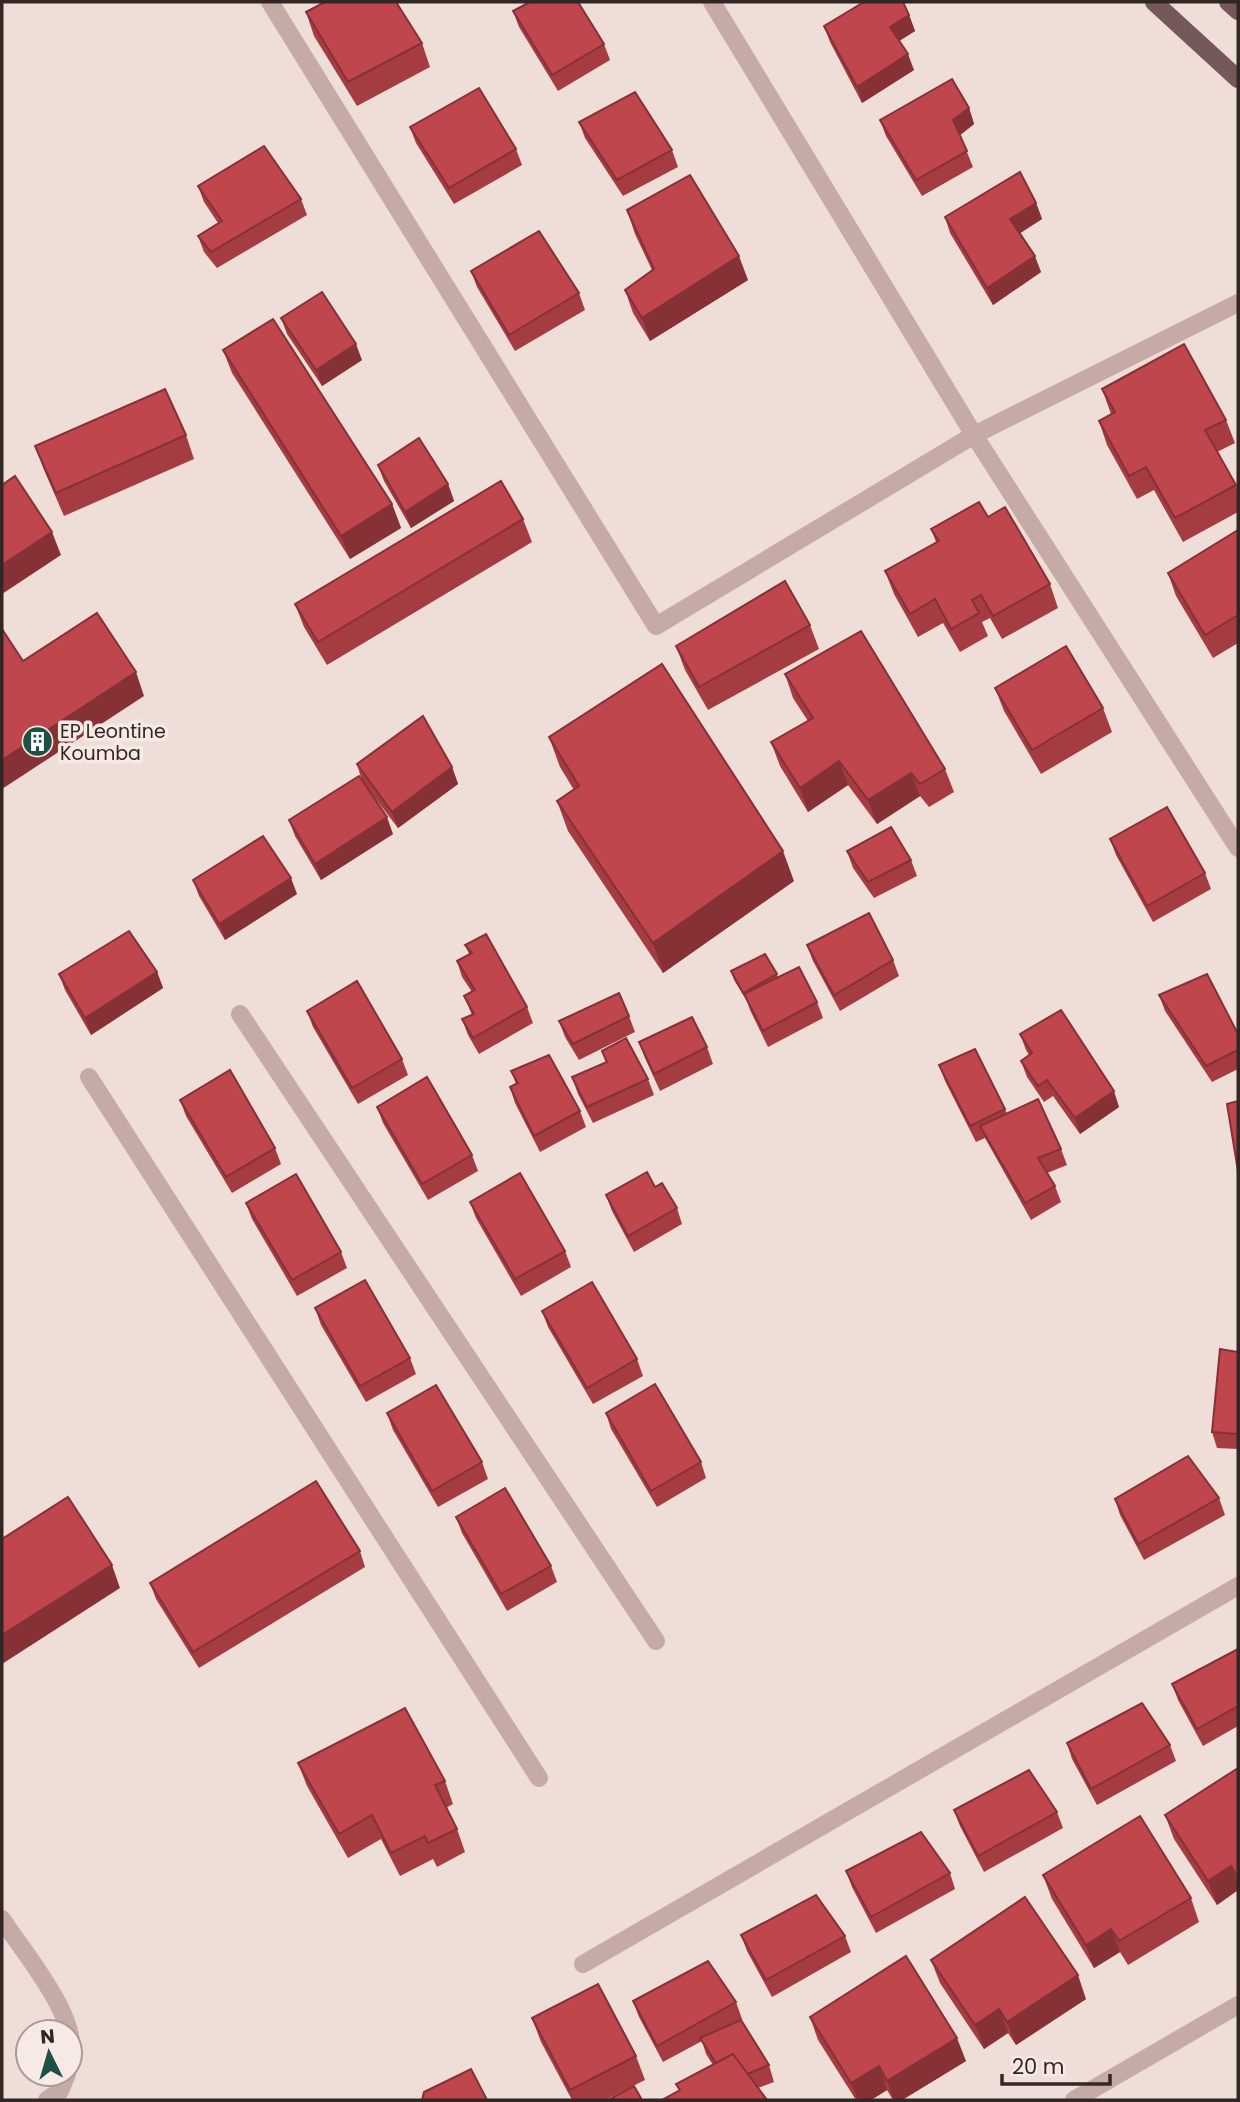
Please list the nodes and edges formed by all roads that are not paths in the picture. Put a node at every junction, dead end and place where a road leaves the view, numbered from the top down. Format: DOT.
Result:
graph roads {
  1 [pos="712,2"];
  2 [pos="1154,2"];
  3 [pos="1228,2"];
  4 [pos="276,4"];
  5 [pos="1238,11"];
  6 [pos="1238,79"];
  7 [pos="1238,303"];
  8 [pos="974,435"];
  9 [pos="1238,848"];
  10 [pos="240,1014"];
  11 [pos="89,1077"];
  12 [pos="1238,1586"];
  13 [pos="656,1641"];
  14 [pos="539,1778"];
  15 [pos="2,1919"];
  16 [pos="583,1964"];
  17 [pos="1238,2005"];
  18 [pos="64,2018"];
  19 [pos="61,2088"];
  20 [pos="47,2100"];
  21 [pos="1074,2100"];
  1 -- 8 [label="street"];
  2 -- 6 [label="main road"];
  3 -- 5 [label="main road"];
  4 -- 8 [label="street"];
  7 -- 8 [label="street"];
  8 -- 9 [label="street"];
  10 -- 13 [label="street"];
  11 -- 14 [label="street"];
  12 -- 16 [label="street"];
  15 -- 18 [label="street"];
  17 -- 21 [label="street"];
  19 -- 20 [label="street"];
}
